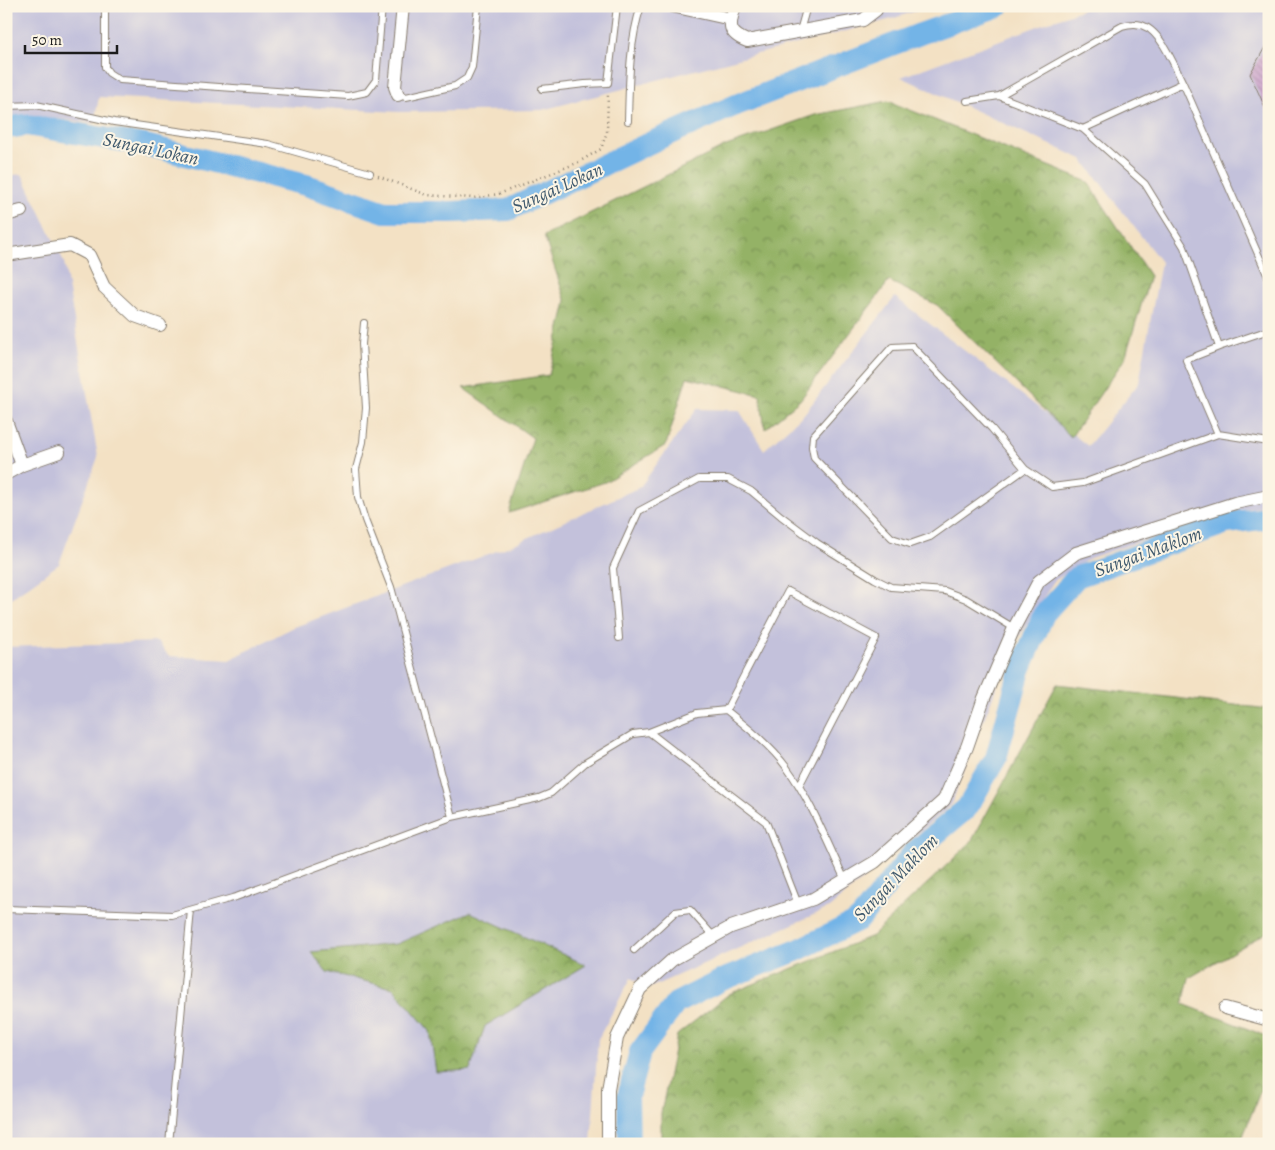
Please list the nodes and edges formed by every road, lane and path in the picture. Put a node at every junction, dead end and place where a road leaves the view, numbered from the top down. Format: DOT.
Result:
graph roads {
  1 [pos="105,6"];
  2 [pos="382,6"];
  3 [pos="403,6"];
  4 [pos="478,6"];
  5 [pos="617,6"];
  6 [pos="641,6"];
  7 [pos="672,6"];
  8 [pos="736,6"];
  9 [pos="807,6"];
  10 [pos="877,6"];
  11 [pos="731,19"];
  12 [pos="799,32"];
  13 [pos="608,83"];
  14 [pos="1183,83"];
  15 [pos="542,89"];
  16 [pos="398,95"];
  17 [pos="999,96"];
  18 [pos="967,101"];
  19 [pos="6,106"];
  20 [pos="628,121"];
  21 [pos="1083,129"];
  22 [pos="370,173"];
  23 [pos="21,212"];
  24 [pos="6,215"];
  25 [pos="6,255"];
  26 [pos="1269,279"];
  27 [pos="364,323"];
  28 [pos="160,324"];
  29 [pos="1269,330"];
  30 [pos="1219,347"];
  31 [pos="6,422"];
  32 [pos="1218,434"];
  33 [pos="1269,442"];
  34 [pos="59,452"];
  35 [pos="22,464"];
  36 [pos="1025,468"];
  37 [pos="6,474"];
  38 [pos="1269,496"];
  39 [pos="1014,628"];
  40 [pos="618,638"];
  41 [pos="726,710"];
  42 [pos="649,732"];
  43 [pos="799,786"];
  44 [pos="452,817"];
  45 [pos="845,880"];
  46 [pos="798,904"];
  47 [pos="6,909"];
  48 [pos="191,910"];
  49 [pos="714,937"];
  50 [pos="634,950"];
  51 [pos="1225,1008"];
  52 [pos="1269,1020"];
  53 [pos="169,1144"];
  54 [pos="608,1144"];
  1 -- 2 [label="lane"];
  3 -- 16 [label="street"];
  4 -- 16 [label="lane"];
  5 -- 13 [label="lane"];
  6 -- 20 [label="lane"];
  7 -- 11 [label="street"];
  8 -- 11 [label="street"];
  9 -- 12 [label="lane"];
  10 -- 12 [label="street"];
  11 -- 12 [label="street"];
  13 -- 15 [label="lane"];
  13 -- 22 [label="path"];
  14 -- 17 [label="lane"];
  14 -- 21 [label="lane"];
  14 -- 26 [label="lane"];
  17 -- 18 [label="lane"];
  17 -- 21 [label="lane"];
  19 -- 22 [label="lane"];
  21 -- 30 [label="lane"];
  23 -- 24 [label="street"];
  25 -- 28 [label="street"];
  27 -- 44 [label="lane"];
  29 -- 30 [label="lane"];
  30 -- 32 [label="lane"];
  31 -- 35 [label="street"];
  32 -- 33 [label="lane"];
  32 -- 36 [label="lane"];
  34 -- 35 [label="street"];
  35 -- 37 [label="street"];
  36 -- 36 [label="lane"];
  38 -- 39 [label="street"];
  39 -- 40 [label="lane"];
  39 -- 45 [label="street"];
  41 -- 42 [label="lane"];
  41 -- 43 [label="lane"];
  41 -- 43 [label="lane"];
  42 -- 44 [label="lane"];
  42 -- 46 [label="lane"];
  43 -- 45 [label="lane"];
  44 -- 48 [label="lane"];
  45 -- 46 [label="street"];
  46 -- 49 [label="street"];
  47 -- 48 [label="lane"];
  48 -- 53 [label="lane"];
  49 -- 50 [label="lane"];
  49 -- 54 [label="street"];
  51 -- 52 [label="street"];
}
